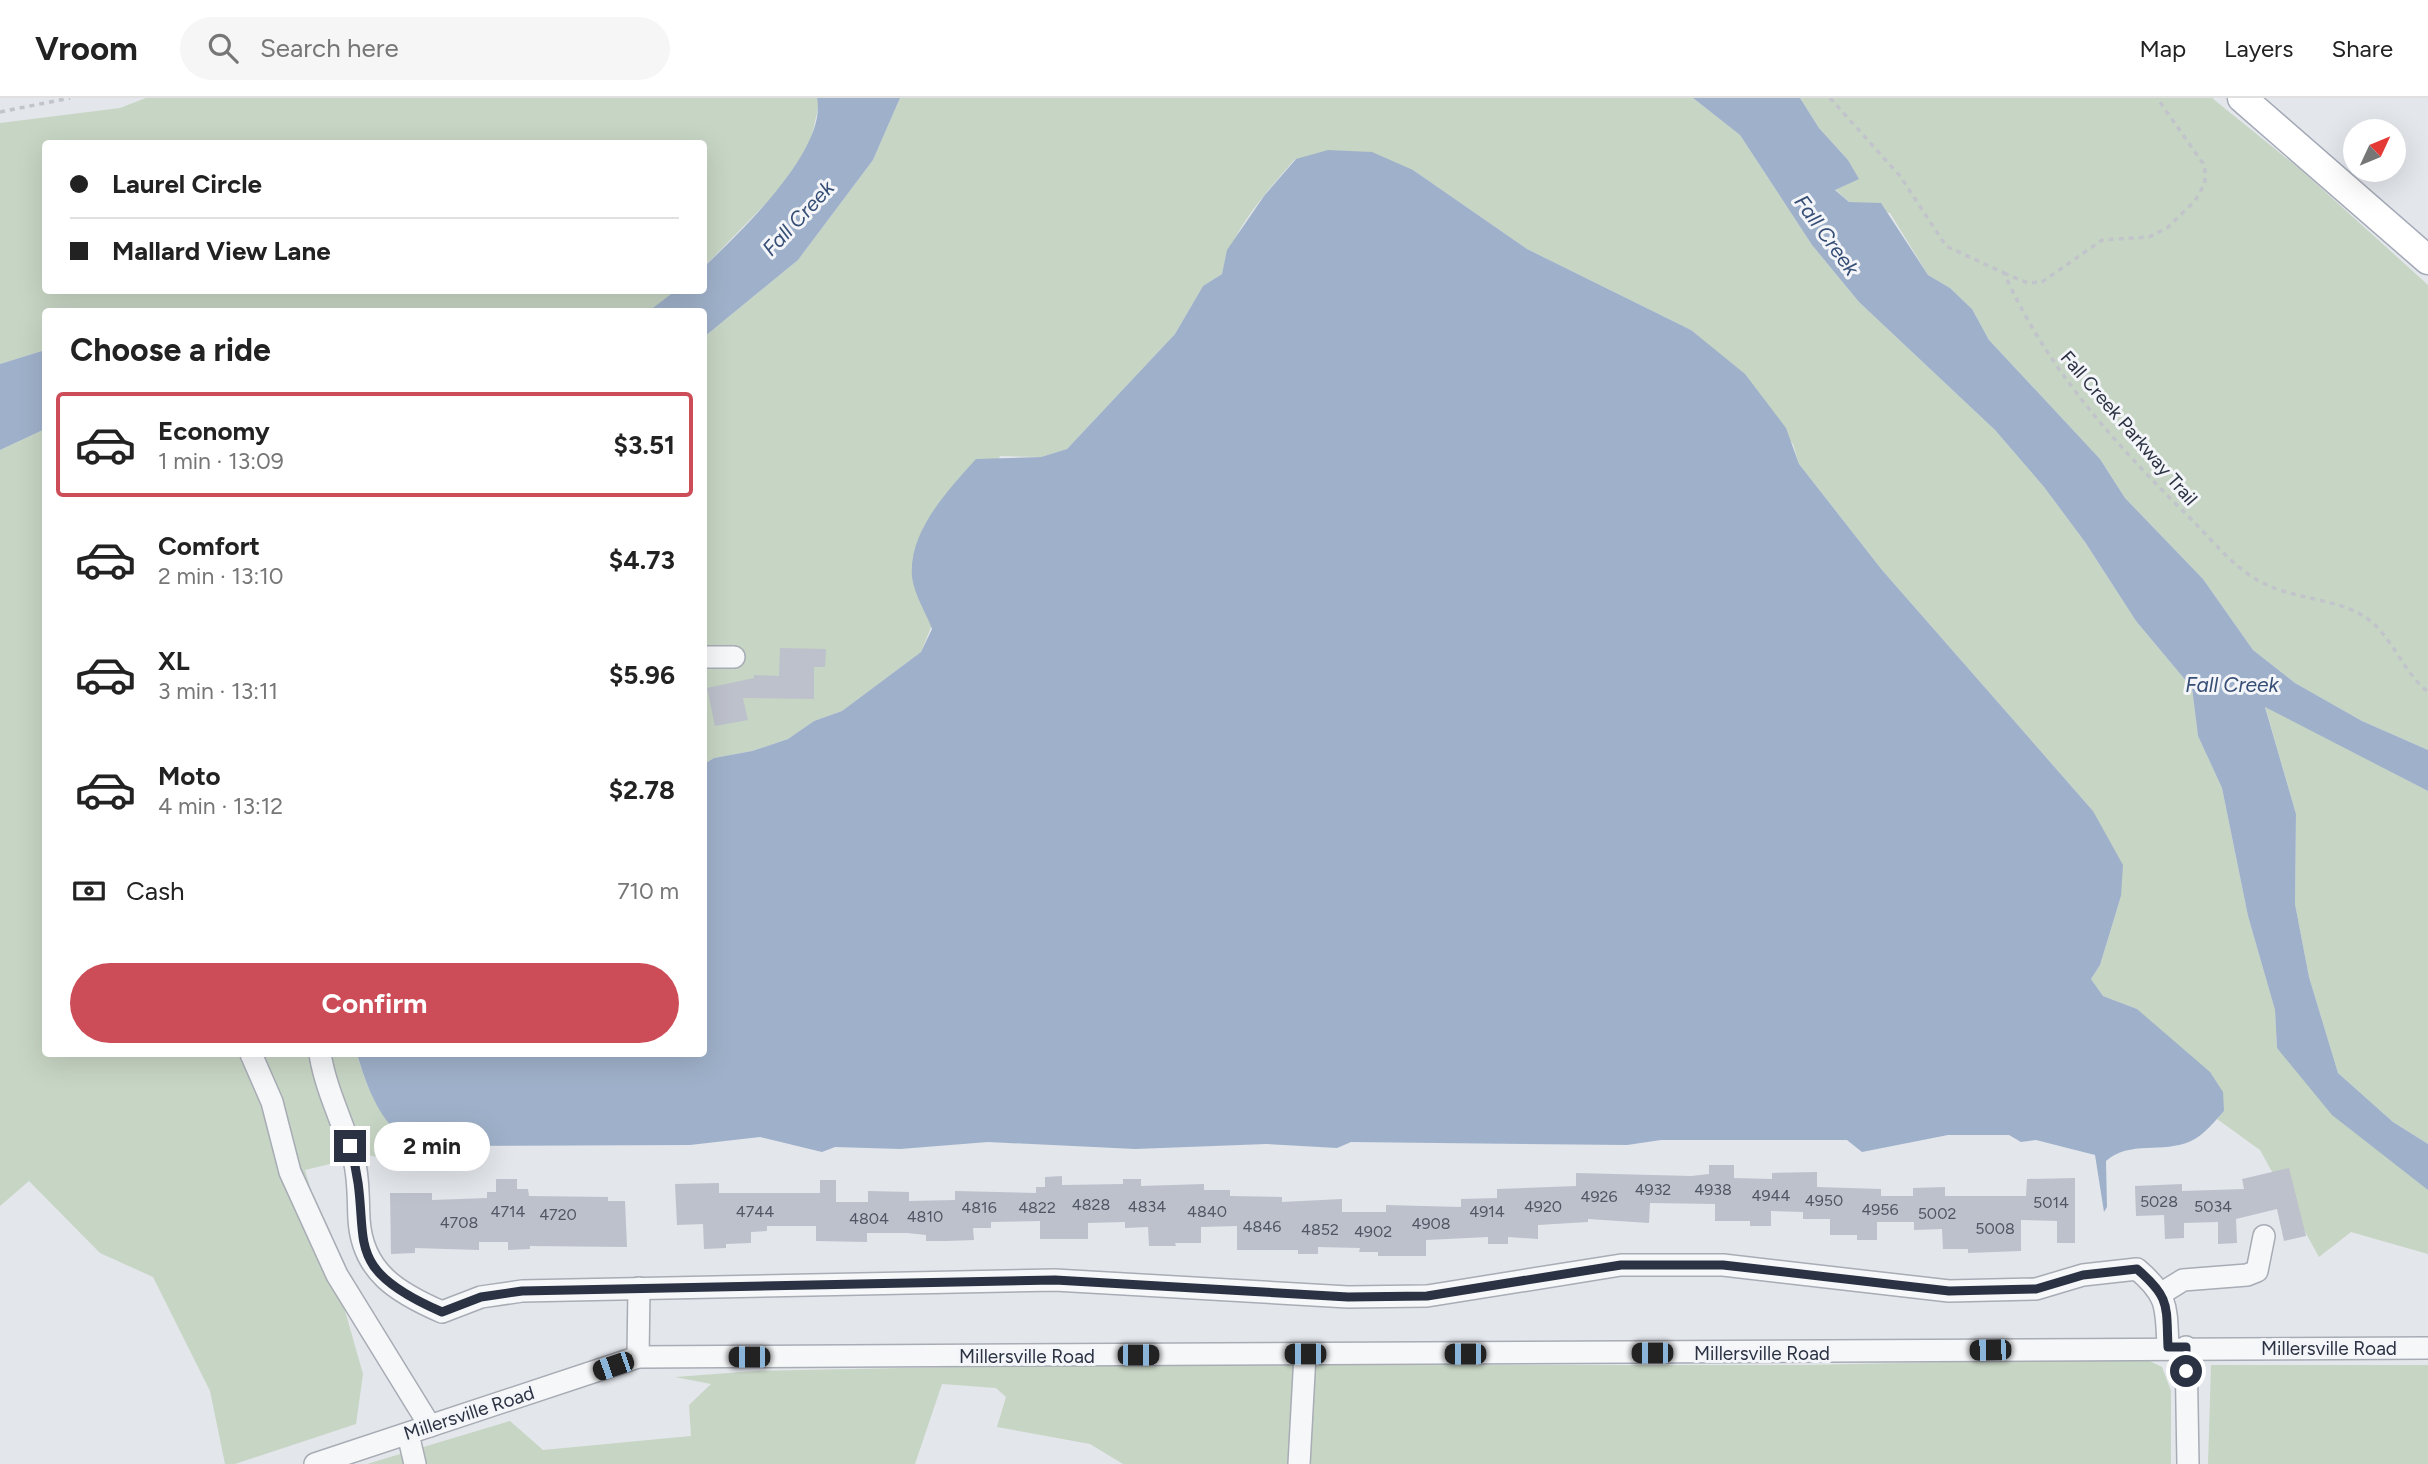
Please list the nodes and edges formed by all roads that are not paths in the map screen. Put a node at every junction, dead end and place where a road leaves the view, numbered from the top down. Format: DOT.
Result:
graph roads {
  1 [pos="2242,98"];
  2 [pos="2428,260"];
  3 [pos="707,657"];
  4 [pos="734,657"];
  5 [pos="252,1057"];
  6 [pos="321,1057"];
  7 [pos="2264,1236"];
  8 [pos="639,1288"];
  9 [pos="2162,1293"];
  10 [pos="2177,1347"];
  11 [pos="2428,1348"];
  12 [pos="1305,1354"];
  13 [pos="638,1357"];
  14 [pos="430,1426"];
  15 [pos="408,1434"];
  16 [pos="314,1464"];
  17 [pos="415,1464"];
  18 [pos="1299,1464"];
  19 [pos="2188,1464"];
  1 -- 2 [label="main road"];
  3 -- 4 [label="street"];
  5 -- 14 [label="street"];
  6 -- 8 [label="street"];
  7 -- 9 [label="street"];
  8 -- 9 [label="street"];
  8 -- 13 [label="street"];
  9 -- 10 [label="street"];
  10 -- 11 [label="street, Millersville Road"];
  10 -- 12 [label="street, Millersville Road"];
  10 -- 19 [label="street"];
  12 -- 13 [label="street, Millersville Road"];
  12 -- 18 [label="street"];
  13 -- 14 [label="street, Millersville Road"];
  14 -- 15 [label="street, Millersville Road"];
  15 -- 16 [label="street, Millersville Road"];
  15 -- 17 [label="street"];
}
